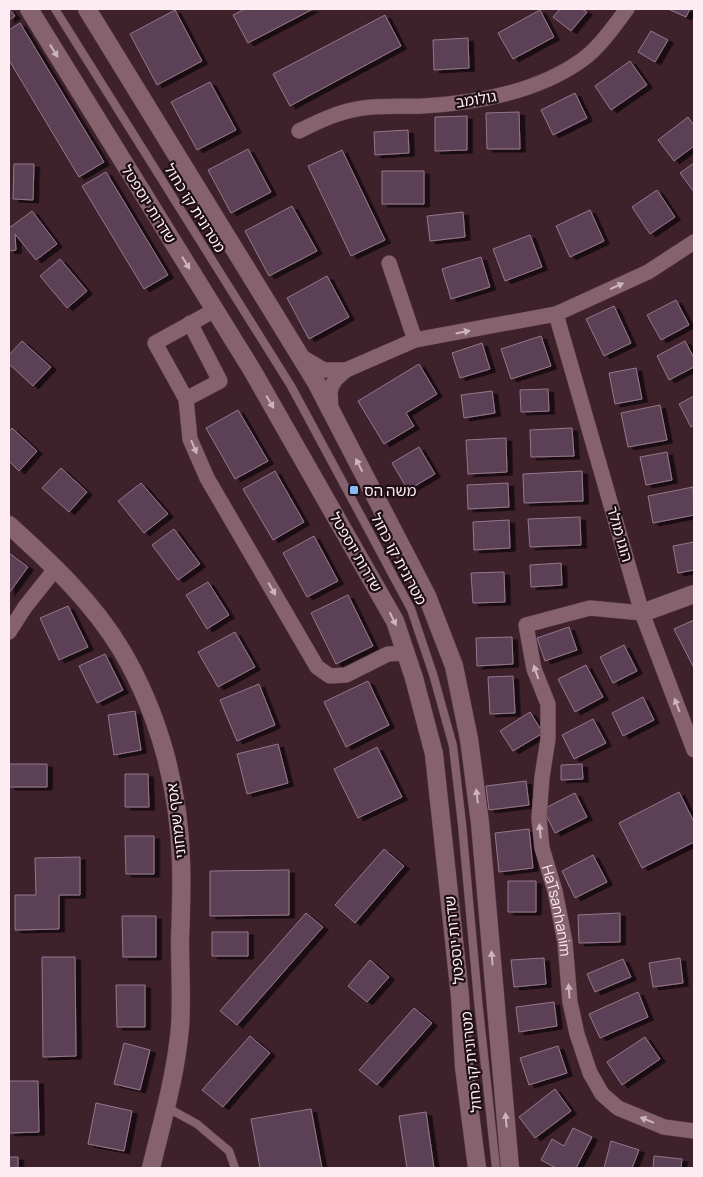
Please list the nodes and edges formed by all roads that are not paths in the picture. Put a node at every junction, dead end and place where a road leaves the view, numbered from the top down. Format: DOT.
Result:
graph roads {
  1 [pos="29,9"];
  2 [pos="55,9"];
  3 [pos="87,9"];
  4 [pos="627,9"];
  5 [pos="299,131"];
  6 [pos="694,242"];
  7 [pos="389,263"];
  8 [pos="215,310"];
  9 [pos="556,314"];
  10 [pos="190,323"];
  11 [pos="414,340"];
  12 [pos="300,356"];
  13 [pos="346,370"];
  14 [pos="186,399"];
  15 [pos="332,413"];
  16 [pos="9,525"];
  17 [pos="56,568"];
  18 [pos="694,594"];
  19 [pos="642,613"];
  20 [pos="9,632"];
  21 [pos="406,653"];
  22 [pos="694,750"];
  23 [pos="165,1106"];
  24 [pos="694,1131"];
  25 [pos="151,1168"];
  26 [pos="235,1168"];
  27 [pos="477,1168"];
  28 [pos="496,1168"];
  29 [pos="510,1168"];
  1 -- 8 [label="street, שדרות יוספטל, one-way"];
  2 -- 28 [label="lane, מטרונית קו כחול"];
  3 -- 12 [label="street"];
  4 -- 5 [label="street, גולומב"];
  9 -- 6 [label="street, one-way"];
  7 -- 11 [label="street"];
  8 -- 10 [label="street"];
  8 -- 21 [label="street, שדרות יוספטל, one-way"];
  11 -- 9 [label="street, one-way"];
  9 -- 19 [label="street, הוגו מולר"];
  10 -- 14 [label="street"];
  10 -- 14 [label="street"];
  11 -- 13 [label="street"];
  12 -- 13 [label="street"];
  12 -- 15 [label="street"];
  13 -- 15 [label="street"];
  14 -- 21 [label="street, one-way"];
  29 -- 15 [label="street, one-way"];
  16 -- 17 [label="street, אסף שמחוני"];
  17 -- 20 [label="street"];
  17 -- 23 [label="street, אסף שמחוני"];
  18 -- 19 [label="street"];
  22 -- 19 [label="street, הוגו מולר, one-way"];
  24 -- 19 [label="street, HaTsanhanim, one-way"];
  21 -- 27 [label="street, שדרות יוספטל"];
  23 -- 25 [label="street, אסף שמחוני"];
  23 -- 26 [label="lane"];
}
